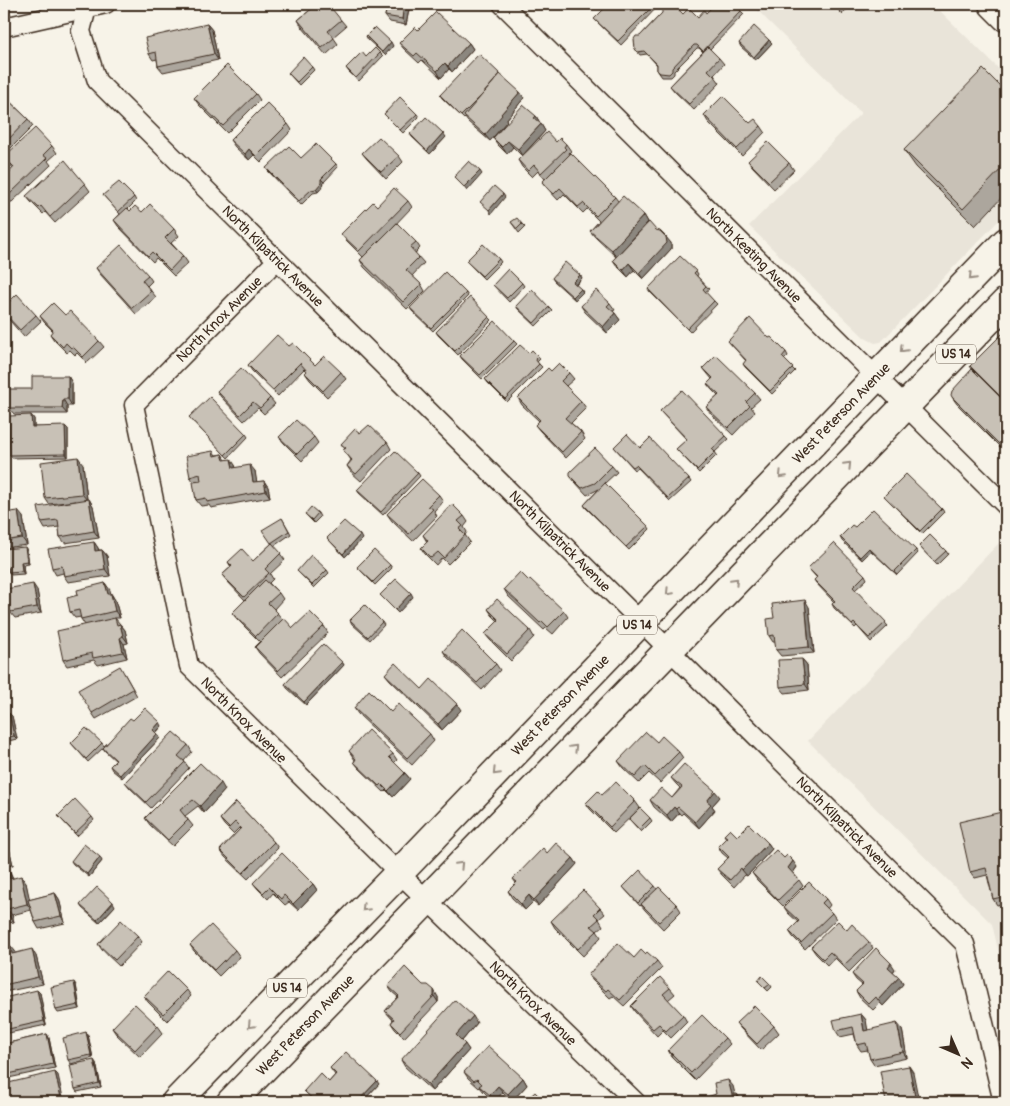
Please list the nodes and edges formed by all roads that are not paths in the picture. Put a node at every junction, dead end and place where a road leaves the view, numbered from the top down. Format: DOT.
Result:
graph roads {
  1 [pos="106,4"];
  2 [pos="502,4"];
  3 [pos="993,4"];
  4 [pos="87,6"];
  5 [pos="1006,17"];
  6 [pos="4,27"];
  7 [pos="1006,242"];
  8 [pos="277,260"];
  9 [pos="1006,302"];
  10 [pos="876,376"];
  11 [pos="906,406"];
  12 [pos="1006,506"];
  13 [pos="640,621"];
  14 [pos="669,650"];
  15 [pos="399,873"];
  16 [pos="427,900"];
  17 [pos="176,1102"];
  18 [pos="231,1102"];
  19 [pos="636,1102"];
  20 [pos="1003,1102"];
  1 -- 4 [label="street"];
  2 -- 10 [label="street, North Keating Avenue"];
  3 -- 5 [label="main road"];
  4 -- 6 [label="street"];
  4 -- 8 [label="street, North Kilpatrick Avenue"];
  7 -- 10 [label="main road, West Peterson Avenue / US 14, one-way"];
  8 -- 13 [label="street, North Kilpatrick Avenue"];
  8 -- 15 [label="street, North Knox Avenue"];
  9 -- 11 [label="main road, West Peterson Avenue / US 14"];
  10 -- 11 [label="street, North Keating Avenue"];
  10 -- 13 [label="main road, West Peterson Avenue / US 14, one-way"];
  11 -- 12 [label="street, North Keating Avenue"];
  14 -- 11 [label="main road, West Peterson Avenue / US 14, one-way"];
  13 -- 14 [label="street, North Kilpatrick Avenue"];
  13 -- 15 [label="main road, West Peterson Avenue / US 14, one-way"];
  16 -- 14 [label="main road, West Peterson Avenue / US 14, one-way"];
  14 -- 20 [label="street, North Kilpatrick Avenue"];
  15 -- 16 [label="street, North Knox Avenue"];
  15 -- 17 [label="main road, West Peterson Avenue / US 14, one-way"];
  16 -- 18 [label="main road, West Peterson Avenue / US 14"];
  16 -- 19 [label="street, North Knox Avenue"];
}
